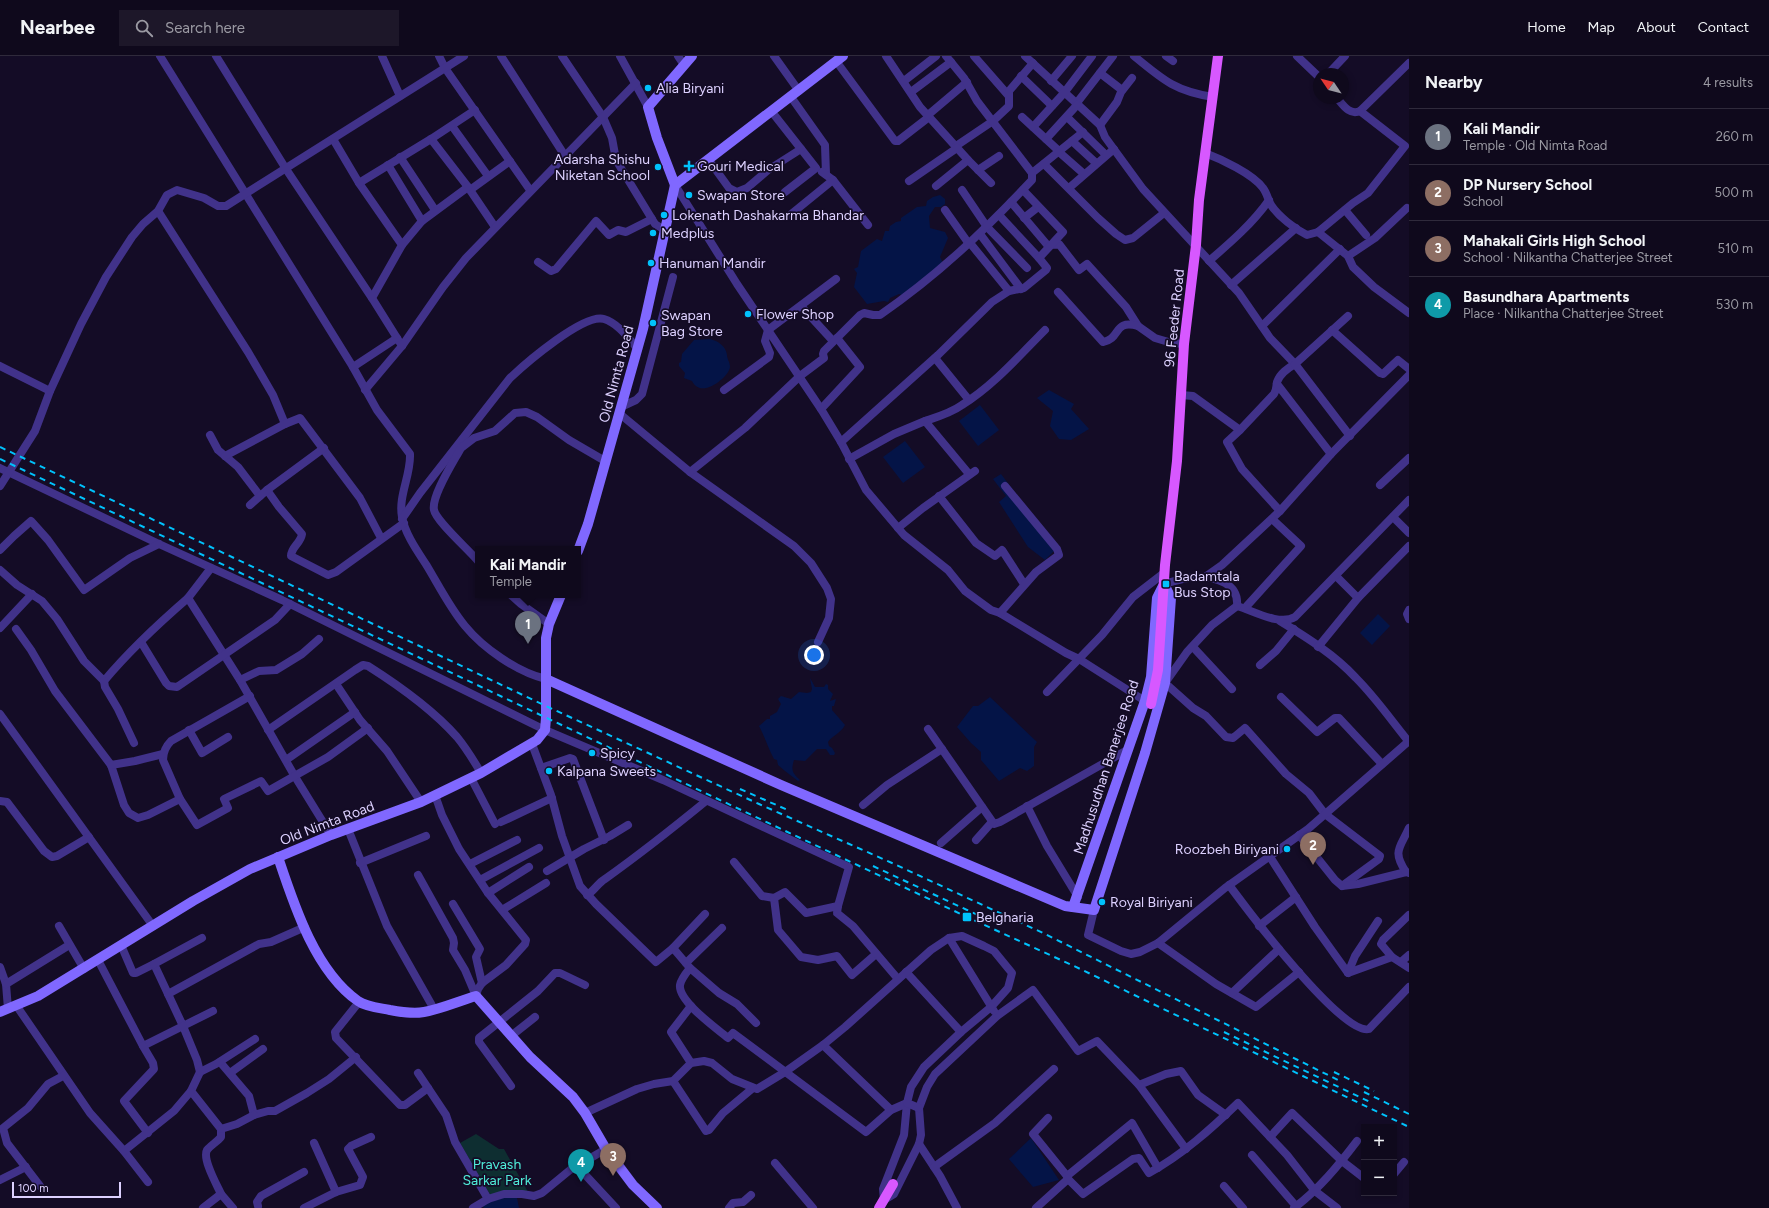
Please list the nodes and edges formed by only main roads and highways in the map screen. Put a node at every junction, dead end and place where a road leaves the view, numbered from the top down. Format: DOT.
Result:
graph roads {
  1 [pos="1218,56"];
  2 [pos="1148,703"];
  3 [pos="892,1184"];
  4 [pos="882,1204"];
  1 -- 2 [label="main road, 96 Feeder Road"];
  3 -- 4 [label="main road"];
}
